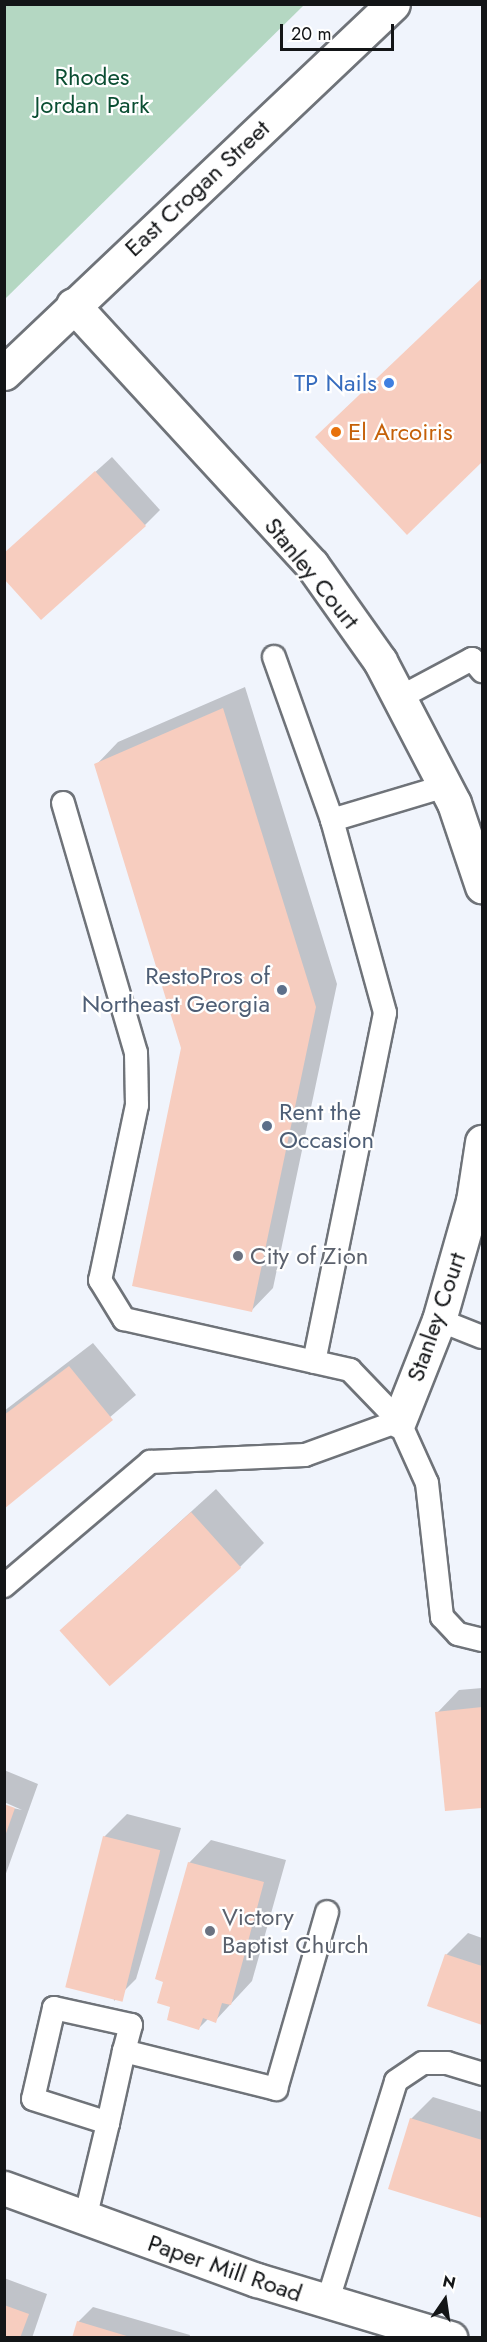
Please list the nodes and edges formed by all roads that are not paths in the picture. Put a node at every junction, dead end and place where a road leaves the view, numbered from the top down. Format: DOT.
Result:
graph roads {
  1 [pos="393,4"];
  2 [pos="73,305"];
  3 [pos="4,374"];
  4 [pos="274,657"];
  5 [pos="483,671"];
  6 [pos="399,699"];
  7 [pos="445,786"];
  8 [pos="63,802"];
  9 [pos="332,820"];
  10 [pos="483,886"];
  11 [pos="483,1142"];
  12 [pos="439,1320"];
  13 [pos="483,1337"];
  14 [pos="314,1362"];
  15 [pos="399,1421"];
  16 [pos="4,1586"];
  17 [pos="483,1640"];
  18 [pos="327,1912"];
  19 [pos="124,2051"];
  20 [pos="483,2074"];
  21 [pos="108,2123"];
  22 [pos="4,2188"];
  23 [pos="85,2219"];
  24 [pos="327,2303"];
  25 [pos="450,2337"];
  1 -- 2 [label="street, East Crogan Street"];
  2 -- 3 [label="street, East Crogan Street"];
  2 -- 6 [label="street, Stanley Court"];
  4 -- 9 [label="lane"];
  5 -- 6 [label="lane"];
  6 -- 7 [label="street, Stanley Court"];
  7 -- 9 [label="lane"];
  7 -- 10 [label="street, Stanley Court"];
  8 -- 14 [label="lane"];
  9 -- 14 [label="lane"];
  11 -- 12 [label="street, Stanley Court"];
  12 -- 13 [label="lane"];
  12 -- 15 [label="street, Stanley Court"];
  14 -- 15 [label="lane"];
  15 -- 16 [label="lane"];
  15 -- 17 [label="lane"];
  18 -- 19 [label="lane"];
  19 -- 21 [label="lane"];
  19 -- 21 [label="lane"];
  20 -- 24 [label="lane"];
  21 -- 23 [label="lane"];
  22 -- 23 [label="street, Paper Mill Road"];
  23 -- 24 [label="street, Paper Mill Road"];
  24 -- 25 [label="street, Paper Mill Road"];
}
